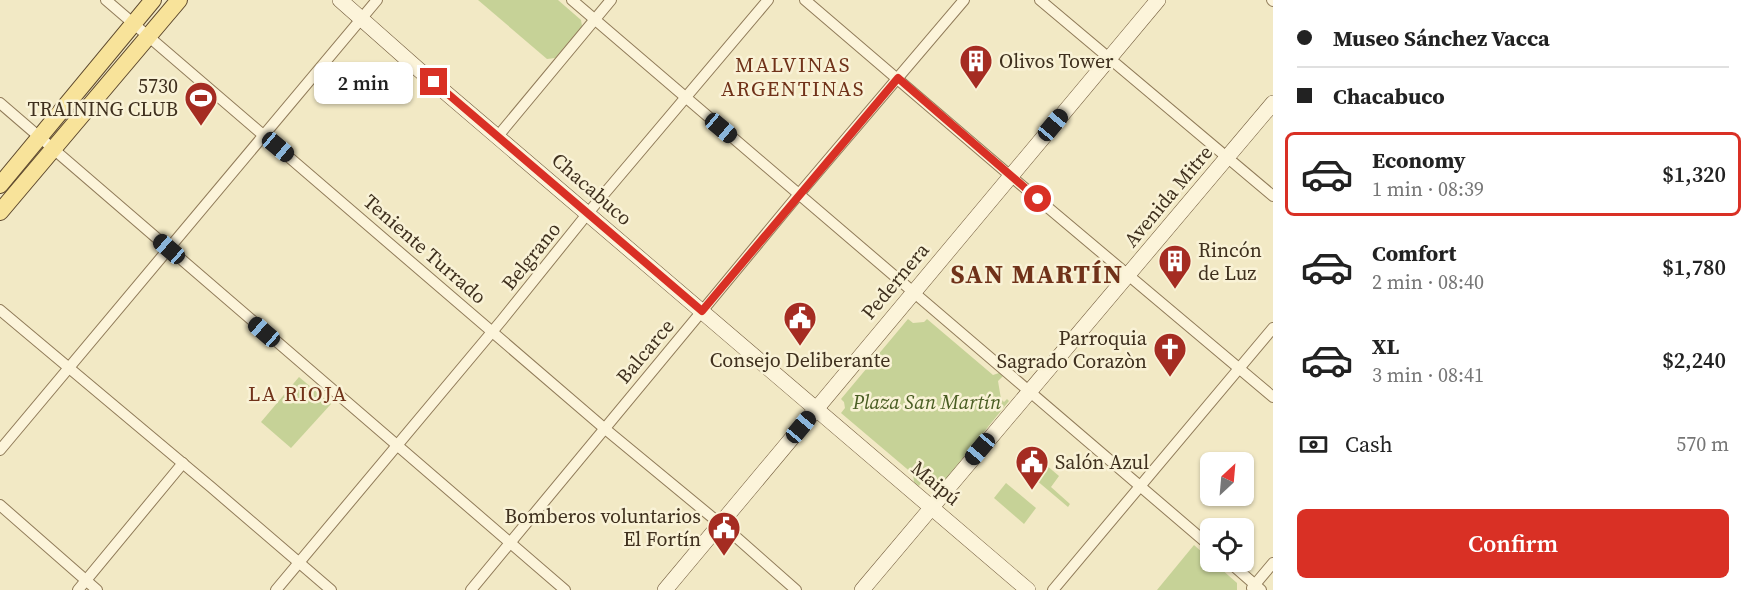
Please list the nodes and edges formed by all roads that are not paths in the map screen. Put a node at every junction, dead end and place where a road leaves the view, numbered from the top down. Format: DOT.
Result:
graph roads {
  1 [pos="106,0"];
  2 [pos="153,0"];
  3 [pos="179,0"];
  4 [pos="340,0"];
  5 [pos="377,0"];
  6 [pos="572,0"];
  7 [pos="611,0"];
  8 [pos="768,0"];
  9 [pos="806,0"];
  10 [pos="964,0"];
  11 [pos="1040,0"];
  12 [pos="1158,0"];
  13 [pos="362,18"];
  14 [pos="595,20"];
  15 [pos="133,23"];
  16 [pos="147,37"];
  17 [pos="1109,59"];
  18 [pos="898,78"];
  19 [pos="687,98"];
  20 [pos="0,103"];
  21 [pos="1273,104"];
  22 [pos="264,135"];
  23 [pos="39,136"];
  24 [pos="498,136"];
  25 [pos="52,148"];
  26 [pos="1228,158"];
  27 [pos="1010,176"];
  28 [pos="0,185"];
  29 [pos="799,194"];
  30 [pos="1273,196"];
  31 [pos="0,212"];
  32 [pos="588,213"];
  33 [pos="169,249"];
  34 [pos="1128,275"];
  35 [pos="913,293"];
  36 [pos="0,310"];
  37 [pos="702,311"];
  38 [pos="1273,328"];
  39 [pos="492,330"];
  40 [pos="69,368"];
  41 [pos="1240,368"];
  42 [pos="1030,391"];
  43 [pos="1273,397"];
  44 [pos="816,409"];
  45 [pos="604,428"];
  46 [pos="397,446"];
  47 [pos="0,450"];
  48 [pos="183,463"];
  49 [pos="1140,485"];
  50 [pos="0,505"];
  51 [pos="932,507"];
  52 [pos="721,525"];
  53 [pos="1200,537"];
  54 [pos="509,542"];
  55 [pos="300,563"];
  56 [pos="1273,563"];
  57 [pos="1239,572"];
  58 [pos="86,580"];
  59 [pos="1256,588"];
  60 [pos="78,590"];
  61 [pos="97,590"];
  62 [pos="276,590"];
  63 [pos="331,590"];
  64 [pos="471,590"];
  65 [pos="565,590"];
  66 [pos="665,590"];
  67 [pos="796,590"];
  68 [pos="862,590"];
  69 [pos="1028,590"];
  70 [pos="1053,590"];
  1 -- 15 [label="street, Teniente Turrado"];
  2 -- 15 [label="main road"];
  3 -- 16 [label="main road"];
  4 -- 13 [label="street, Chacabuco"];
  5 -- 13 [label="street"];
  6 -- 14 [label="street"];
  7 -- 14 [label="street"];
  8 -- 19 [label="street, Belgrano"];
  9 -- 18 [label="street"];
  10 -- 18 [label="street, Balcarce"];
  11 -- 17 [label="street"];
  12 -- 17 [label="street, Pedernera"];
  13 -- 22 [label="street"];
  13 -- 24 [label="street, Chacabuco"];
  14 -- 19 [label="street"];
  14 -- 24 [label="street"];
  15 -- 16 [label="street, Teniente Turrado"];
  15 -- 23 [label="main road"];
  16 -- 22 [label="street, Teniente Turrado"];
  16 -- 25 [label="main road"];
  17 -- 26 [label="street"];
  17 -- 27 [label="street, Pedernera"];
  18 -- 27 [label="street"];
  18 -- 29 [label="street, Balcarce"];
  19 -- 29 [label="street"];
  19 -- 32 [label="street, Belgrano"];
  20 -- 23 [label="street"];
  21 -- 26 [label="street, Avenida Mitre"];
  22 -- 33 [label="street"];
  22 -- 39 [label="street, Teniente Turrado"];
  23 -- 25 [label="street"];
  23 -- 28 [label="main road"];
  24 -- 32 [label="street, Chacabuco"];
  25 -- 31 [label="main road"];
  25 -- 33 [label="street"];
  26 -- 30 [label="street"];
  26 -- 34 [label="street, Avenida Mitre"];
  27 -- 34 [label="street"];
  27 -- 35 [label="street, Pedernera"];
  29 -- 35 [label="street"];
  29 -- 37 [label="street, Balcarce"];
  32 -- 37 [label="street, Chacabuco"];
  32 -- 39 [label="street, Belgrano"];
  33 -- 40 [label="street"];
  33 -- 46 [label="street"];
  34 -- 41 [label="street"];
  34 -- 42 [label="street, Avenida Mitre"];
  35 -- 42 [label="street"];
  35 -- 44 [label="street, Pedernera"];
  36 -- 40 [label="street"];
  37 -- 44 [label="street, Chacabuco"];
  37 -- 45 [label="street, Balcarce"];
  38 -- 41 [label="street"];
  39 -- 45 [label="street, Teniente Turrado"];
  39 -- 46 [label="street, Belgrano"];
  40 -- 47 [label="street"];
  40 -- 48 [label="street"];
  41 -- 43 [label="street"];
  41 -- 49 [label="street"];
  42 -- 49 [label="street"];
  42 -- 51 [label="street, Avenida Mitre"];
  44 -- 51 [label="street, Maipú"];
  44 -- 52 [label="street, Pedernera"];
  45 -- 52 [label="street, Teniente Turrado"];
  45 -- 54 [label="street, Balcarce"];
  46 -- 54 [label="street"];
  46 -- 55 [label="street, Belgrano"];
  48 -- 55 [label="street"];
  48 -- 58 [label="street"];
  49 -- 53 [label="street"];
  49 -- 70 [label="street"];
  50 -- 58 [label="street"];
  51 -- 68 [label="street, Avenida Mitre"];
  51 -- 69 [label="street, Maipú"];
  52 -- 66 [label="street, Pedernera"];
  52 -- 67 [label="street, Teniente Turrado"];
  54 -- 64 [label="street, Balcarce"];
  54 -- 65 [label="street"];
  55 -- 62 [label="street, Belgrano"];
  55 -- 63 [label="street"];
  56 -- 59 [label="street"];
  57 -- 59 [label="street"];
  58 -- 60 [label="street"];
  58 -- 61 [label="street"];
}
